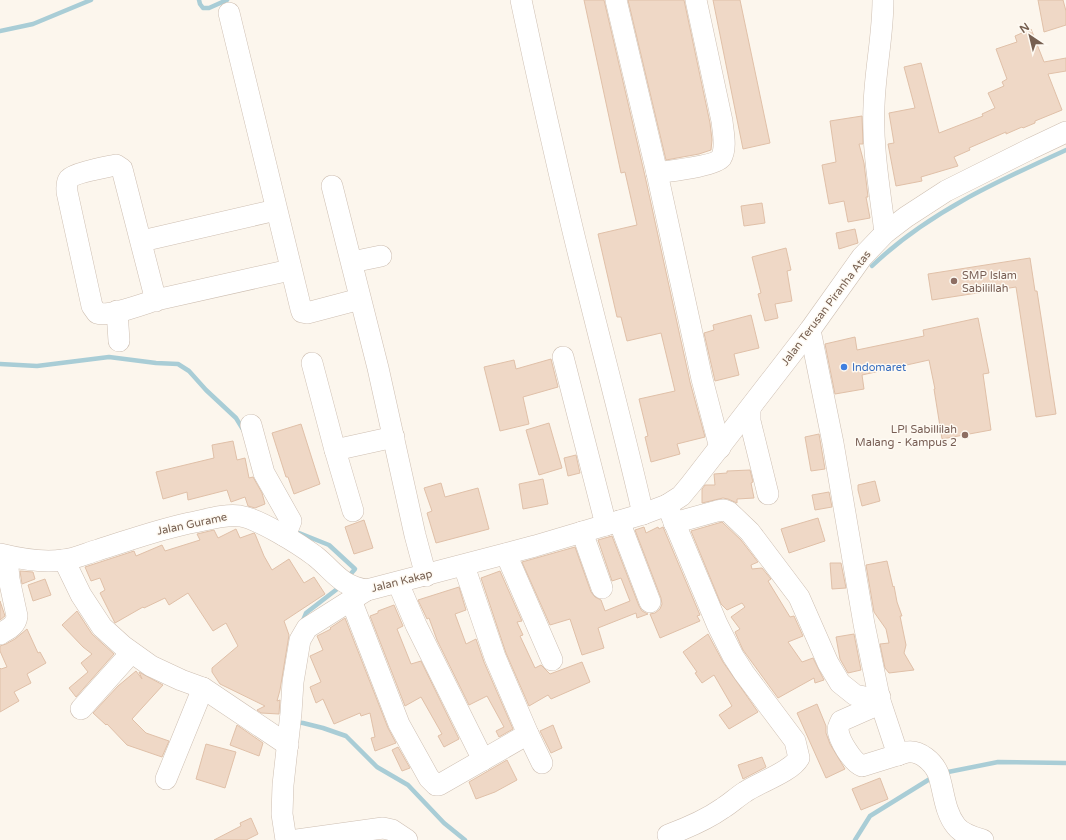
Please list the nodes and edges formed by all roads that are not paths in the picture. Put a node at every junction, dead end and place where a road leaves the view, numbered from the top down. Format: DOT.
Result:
graph roads {
  1 [pos="522,0"];
  2 [pos="616,0"];
  3 [pos="696,0"];
  4 [pos="883,0"];
  5 [pos="229,13"];
  6 [pos="1066,132"];
  7 [pos="657,173"];
  8 [pos="332,186"];
  9 [pos="276,210"];
  10 [pos="885,233"];
  11 [pos="142,241"];
  12 [pos="381,256"];
  13 [pos="352,262"];
  14 [pos="290,270"];
  15 [pos="360,299"];
  16 [pos="156,301"];
  17 [pos="117,311"];
  18 [pos="810,330"];
  19 [pos="119,341"];
  20 [pos="563,357"];
  21 [pos="312,363"];
  22 [pos="750,410"];
  23 [pos="251,425"];
  24 [pos="394,437"];
  25 [pos="720,448"];
  26 [pos="335,450"];
  27 [pos="768,494"];
  28 [pos="353,511"];
  29 [pos="643,514"];
  30 [pos="670,514"];
  31 [pos="612,523"];
  32 [pos="288,530"];
  33 [pos="582,532"];
  34 [pos="506,554"];
  35 [pos="4,555"];
  36 [pos="64,560"];
  37 [pos="464,566"];
  38 [pos="426,576"];
  39 [pos="398,583"];
  40 [pos="349,587"];
  41 [pos="602,588"];
  42 [pos="650,602"];
  43 [pos="0,634"];
  44 [pos="131,653"];
  45 [pos="552,660"];
  46 [pos="203,688"];
  47 [pos="880,699"];
  48 [pos="80,709"];
  49 [pos="289,729"];
  50 [pos="528,734"];
  51 [pos="898,755"];
  52 [pos="483,760"];
  53 [pos="542,763"];
  54 [pos="166,779"];
  55 [pos="668,835"];
  56 [pos="286,840"];
  57 [pos="297,840"];
  58 [pos="406,840"];
  59 [pos="982,840"];
  1 -- 29 [label="street"];
  2 -- 7 [label="street"];
  3 -- 7 [label="street"];
  4 -- 10 [label="street"];
  5 -- 9 [label="street"];
  6 -- 10 [label="street, Jalan Terusan Piranha Atas"];
  7 -- 25 [label="street"];
  8 -- 13 [label="street"];
  9 -- 11 [label="street"];
  9 -- 14 [label="street"];
  10 -- 18 [label="street, Jalan Terusan Piranha Atas"];
  11 -- 16 [label="street"];
  11 -- 17 [label="street"];
  12 -- 13 [label="street"];
  13 -- 15 [label="street"];
  14 -- 15 [label="street"];
  14 -- 16 [label="street"];
  15 -- 24 [label="street"];
  16 -- 17 [label="street"];
  17 -- 19 [label="street"];
  18 -- 22 [label="street, Jalan Terusan Piranha Atas"];
  18 -- 47 [label="street"];
  20 -- 31 [label="street"];
  21 -- 26 [label="street"];
  22 -- 25 [label="street, Jalan Terusan Piranha Atas"];
  22 -- 27 [label="street"];
  23 -- 32 [label="street"];
  24 -- 26 [label="street"];
  24 -- 38 [label="street"];
  25 -- 30 [label="street, Jalan Terusan Piranha Atas"];
  26 -- 28 [label="street"];
  29 -- 30 [label="street, Jalan Kakap"];
  29 -- 31 [label="street, Jalan Kakap"];
  30 -- 47 [label="street"];
  30 -- 55 [label="street"];
  31 -- 33 [label="street, Jalan Kakap"];
  31 -- 42 [label="street"];
  32 -- 36 [label="street, Jalan Gurame"];
  32 -- 40 [label="street, Jalan Gurame"];
  33 -- 34 [label="street, Jalan Kakap"];
  33 -- 41 [label="street"];
  34 -- 37 [label="street, Jalan Kakap"];
  34 -- 45 [label="street"];
  35 -- 36 [label="street, Jalan Gurame"];
  35 -- 43 [label="street"];
  36 -- 44 [label="street"];
  37 -- 38 [label="street, Jalan Kakap"];
  37 -- 50 [label="street"];
  38 -- 39 [label="street, Jalan Kakap"];
  39 -- 40 [label="street, Jalan Kakap"];
  39 -- 52 [label="street"];
  40 -- 49 [label="street, Jalan Kakap"];
  40 -- 52 [label="street"];
  44 -- 46 [label="street"];
  44 -- 48 [label="street"];
  46 -- 49 [label="street"];
  46 -- 54 [label="street"];
  47 -- 51 [label="street"];
  47 -- 51 [label="street"];
  49 -- 56 [label="street, Jalan Kakap"];
  50 -- 52 [label="street"];
  50 -- 53 [label="street"];
  51 -- 59 [label="street"];
  57 -- 58 [label="street"];
}
